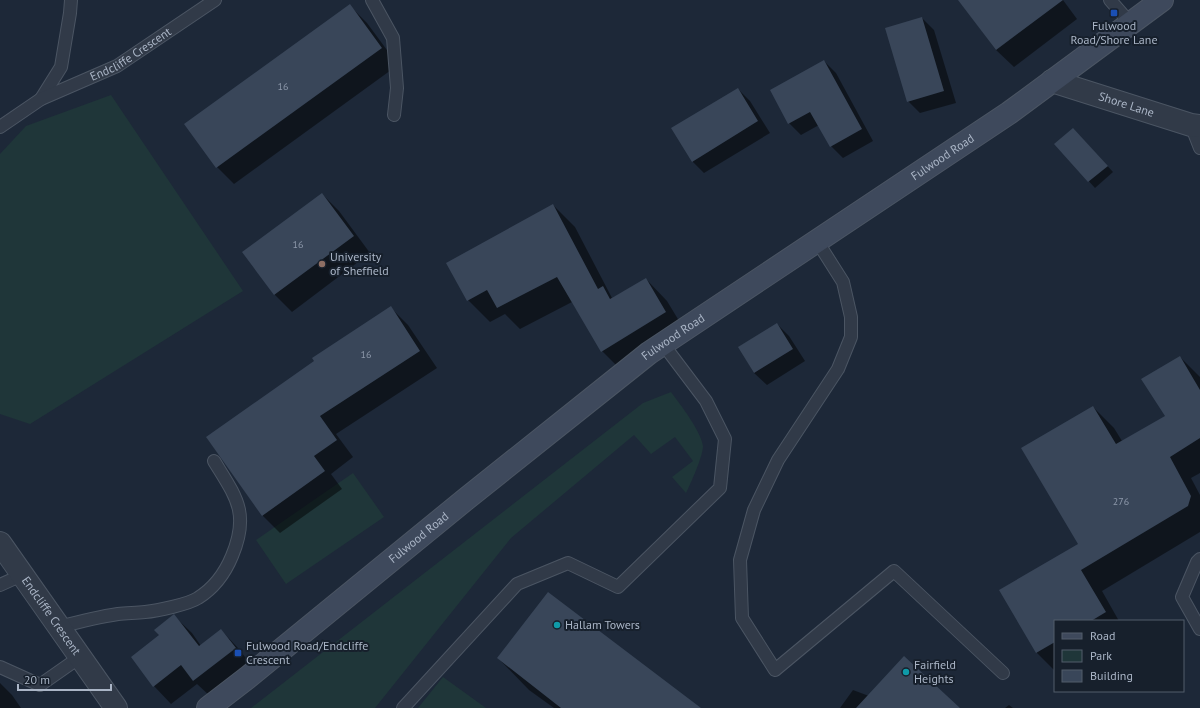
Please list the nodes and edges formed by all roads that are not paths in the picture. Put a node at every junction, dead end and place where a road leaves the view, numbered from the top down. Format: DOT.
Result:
graph roads {
  1 [pos="71,0"];
  2 [pos="215,0"];
  3 [pos="372,0"];
  4 [pos="1110,0"];
  5 [pos="1162,0"];
  6 [pos="1131,24"];
  7 [pos="1052,81"];
  8 [pos="41,99"];
  9 [pos="394,115"];
  10 [pos="1195,126"];
  11 [pos="0,127"];
  12 [pos="1200,148"];
  13 [pos="817,241"];
  14 [pos="663,344"];
  15 [pos="214,461"];
  16 [pos="0,544"];
  17 [pos="1200,559"];
  18 [pos="22,575"];
  19 [pos="0,585"];
  20 [pos="59,628"];
  21 [pos="1200,629"];
  22 [pos="80,657"];
  23 [pos="0,667"];
  24 [pos="1004,673"];
  25 [pos="116,708"];
  26 [pos="208,708"];
  27 [pos="403,708"];
  1 -- 8 [label="lane, Endcliffe Crescent"];
  2 -- 8 [label="lane, Endcliffe Crescent"];
  3 -- 9 [label="lane"];
  4 -- 6 [label="lane"];
  5 -- 6 [label="street, Fulwood Road"];
  6 -- 7 [label="street, Fulwood Road"];
  7 -- 10 [label="street, Shore Lane"];
  7 -- 13 [label="street, Fulwood Road"];
  8 -- 11 [label="lane, Endcliffe Crescent"];
  10 -- 12 [label="lane"];
  13 -- 14 [label="street, Fulwood Road"];
  13 -- 24 [label="lane"];
  14 -- 26 [label="street, Fulwood Road"];
  14 -- 27 [label="lane"];
  15 -- 20 [label="lane"];
  16 -- 18 [label="street, Endcliffe Crescent"];
  17 -- 21 [label="lane"];
  18 -- 19 [label="lane"];
  18 -- 20 [label="street, Endcliffe Crescent"];
  20 -- 22 [label="street, Endcliffe Crescent"];
  22 -- 23 [label="lane"];
  22 -- 25 [label="street, Endcliffe Crescent"];
}
